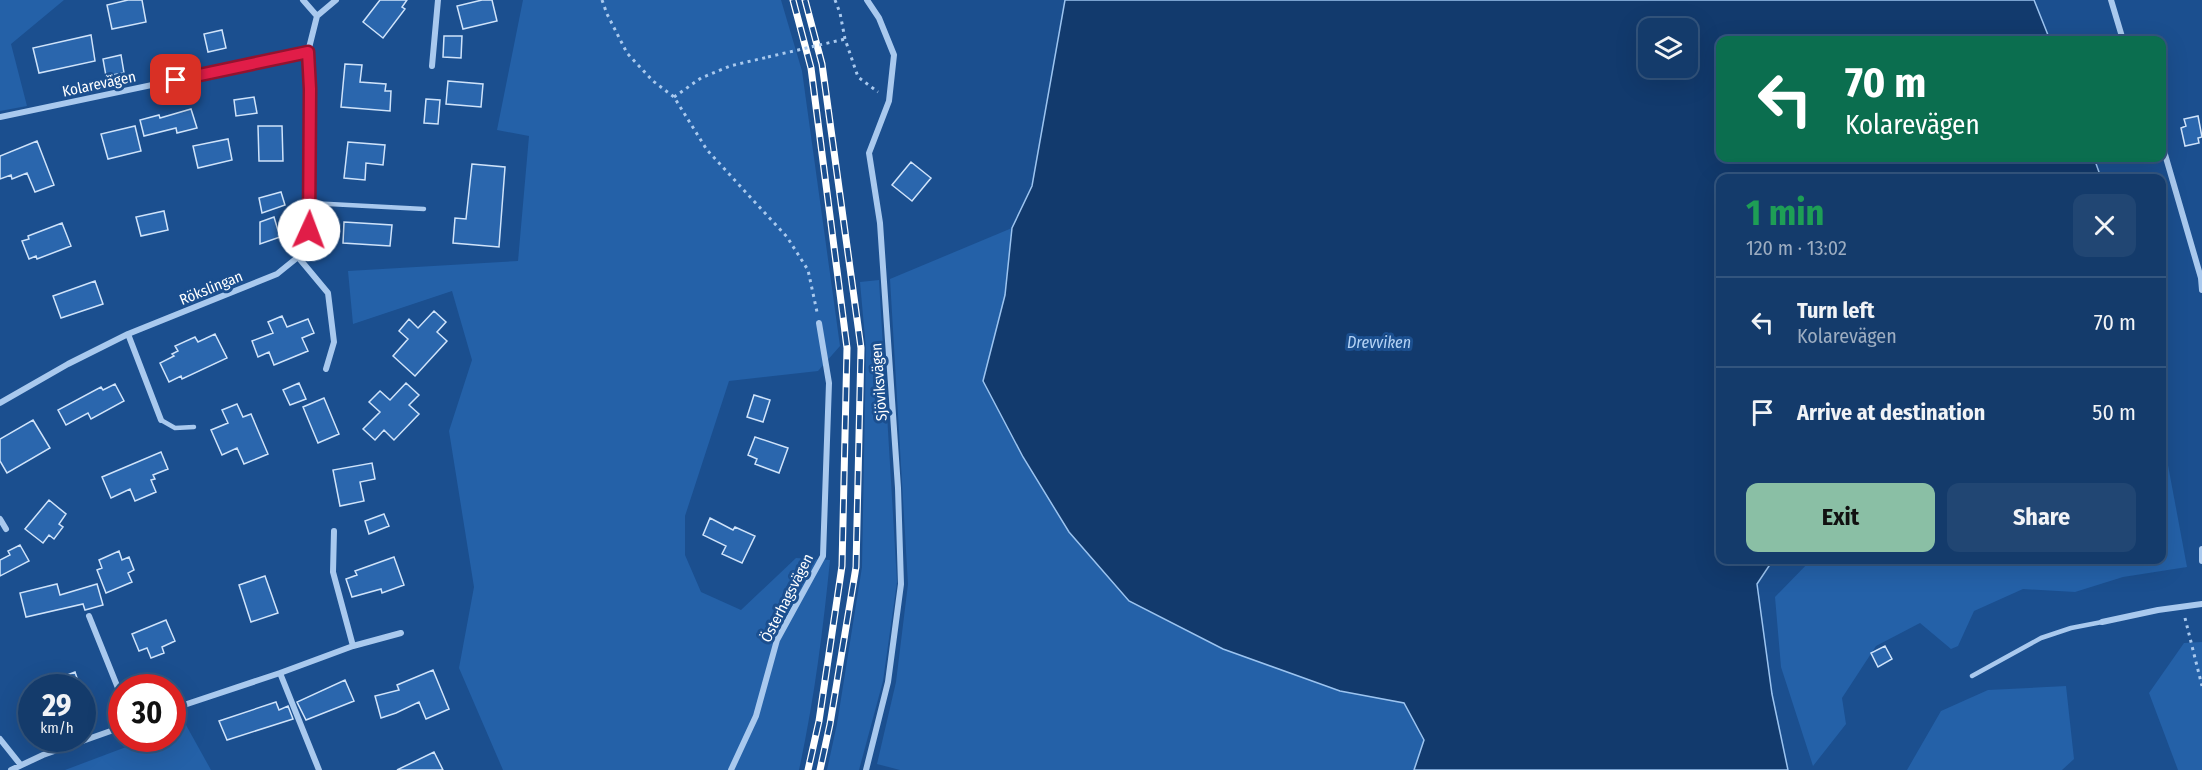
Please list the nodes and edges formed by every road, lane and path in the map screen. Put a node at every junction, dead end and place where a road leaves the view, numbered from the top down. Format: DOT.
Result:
graph roads {
  1 [pos="303,0"];
  2 [pos="336,0"];
  3 [pos="438,0"];
  4 [pos="602,0"];
  5 [pos="835,0"];
  6 [pos="867,0"];
  7 [pos="2111,0"];
  8 [pos="317,16"];
  9 [pos="2122,36"];
  10 [pos="845,39"];
  11 [pos="308,52"];
  12 [pos="432,66"];
  13 [pos="674,97"];
  14 [pos="889,101"];
  15 [pos="0,117"];
  16 [pos="2166,158"];
  17 [pos="310,203"];
  18 [pos="424,209"];
  19 [pos="298,257"];
  20 [pos="2202,290"];
  21 [pos="819,322"];
  22 [pos="128,334"];
  23 [pos="326,369"];
  24 [pos="0,403"];
  25 [pos="161,420"];
  26 [pos="194,427"];
  27 [pos="0,519"];
  28 [pos="6,529"];
  29 [pos="334,531"];
  30 [pos="2202,549"];
  31 [pos="2202,561"];
  32 [pos="2202,604"];
  33 [pos="2182,607"];
  34 [pos="89,616"];
  35 [pos="2102,622"];
  36 [pos="401,633"];
  37 [pos="353,646"];
  38 [pos="280,673"];
  39 [pos="112,674"];
  40 [pos="1972,676"];
  41 [pos="2202,686"];
  42 [pos="186,704"];
  43 [pos="108,732"];
  44 [pos="0,738"];
  45 [pos="20,764"];
  46 [pos="11,770"];
  47 [pos="319,770"];
  48 [pos="731,770"];
  49 [pos="866,770"];
  1 -- 8 [label="street"];
  2 -- 8 [label="street"];
  3 -- 12 [label="street"];
  4 -- 13 [label="path"];
  5 -- 10 [label="path"];
  6 -- 14 [label="street, Sjöviksvägen"];
  7 -- 9 [label="street"];
  8 -- 11 [label="street"];
  10 -- 13 [label="path, bridge"];
  10 -- 14 [label="path"];
  11 -- 15 [label="street, Kolarevägen"];
  11 -- 17 [label="street"];
  13 -- 21 [label="path"];
  14 -- 49 [label="street, Sjöviksvägen"];
  16 -- 20 [label="street"];
  17 -- 18 [label="lane"];
  17 -- 19 [label="street"];
  19 -- 22 [label="street, Rökslingan"];
  19 -- 23 [label="street"];
  21 -- 48 [label="street, Österhagsvägen"];
  22 -- 24 [label="street, Rökslingan"];
  22 -- 25 [label="street"];
  25 -- 26 [label="lane"];
  27 -- 28 [label="street"];
  29 -- 37 [label="street"];
  30 -- 31 [label="street"];
  32 -- 33 [label="street"];
  33 -- 35 [label="street"];
  33 -- 41 [label="path"];
  34 -- 39 [label="street"];
  35 -- 40 [label="lane"];
  36 -- 37 [label="street"];
  37 -- 38 [label="street"];
  38 -- 42 [label="street"];
  38 -- 47 [label="street"];
  43 -- 45 [label="street"];
  44 -- 45 [label="street"];
  45 -- 46 [label="street"];
}
